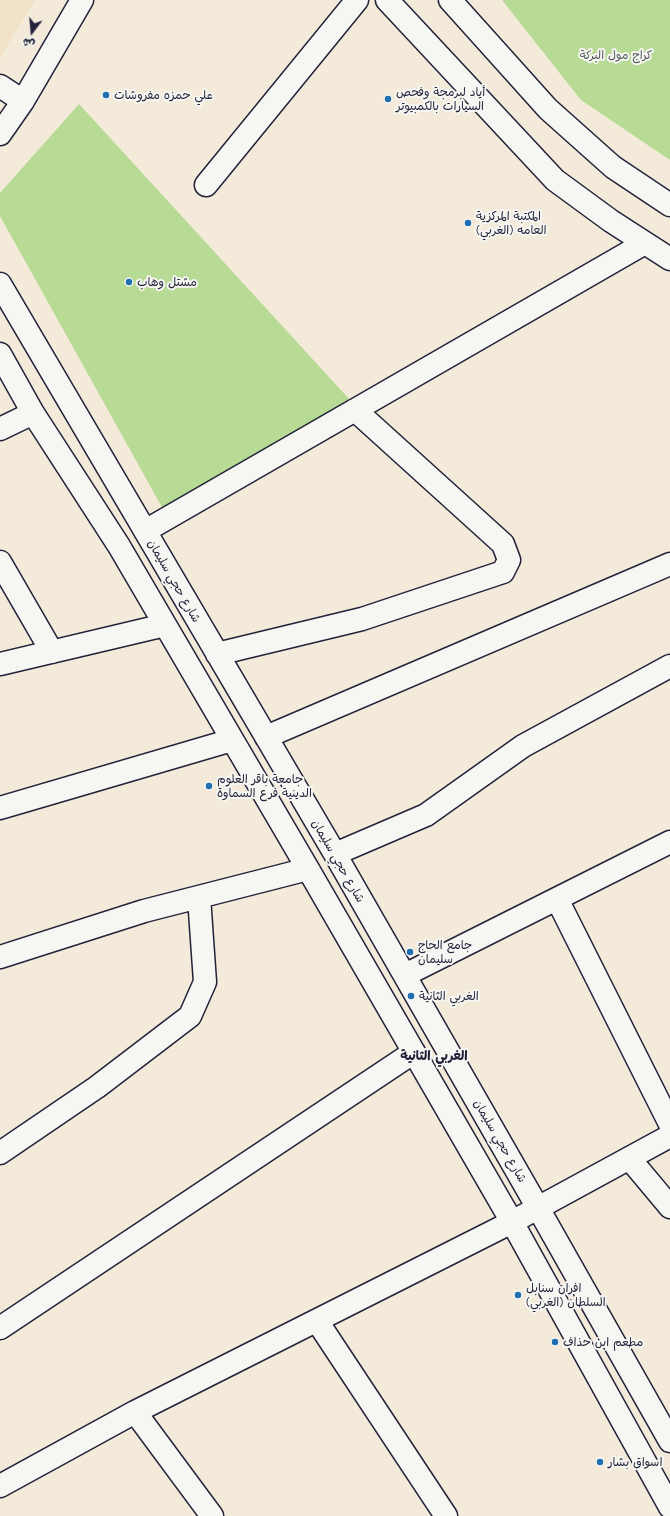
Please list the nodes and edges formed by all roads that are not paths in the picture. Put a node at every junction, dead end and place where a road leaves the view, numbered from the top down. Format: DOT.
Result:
graph roads {
  1 [pos="82,0"];
  2 [pos="358,0"];
  3 [pos="387,0"];
  4 [pos="451,1"];
  5 [pos="0,86"];
  6 [pos="23,101"];
  7 [pos="0,134"];
  8 [pos="206,185"];
  9 [pos="670,205"];
  10 [pos="645,243"];
  11 [pos="670,259"];
  12 [pos="0,284"];
  13 [pos="0,354"];
  14 [pos="355,410"];
  15 [pos="33,413"];
  16 [pos="0,429"];
  17 [pos="145,531"];
  18 [pos="0,562"];
  19 [pos="670,564"];
  20 [pos="165,625"];
  21 [pos="52,652"];
  22 [pos="217,654"];
  23 [pos="0,664"];
  24 [pos="670,666"];
  25 [pos="266,737"];
  26 [pos="232,740"];
  27 [pos="0,808"];
  28 [pos="670,842"];
  29 [pos="335,854"];
  30 [pos="308,869"];
  31 [pos="200,897"];
  32 [pos="557,899"];
  33 [pos="0,957"];
  34 [pos="405,976"];
  35 [pos="414,1052"];
  36 [pos="670,1124"];
  37 [pos="670,1136"];
  38 [pos="0,1153"];
  39 [pos="629,1158"];
  40 [pos="670,1207"];
  41 [pos="538,1208"];
  42 [pos="512,1222"];
  43 [pos="317,1321"];
  44 [pos="0,1328"];
  45 [pos="135,1412"];
  46 [pos="670,1441"];
  47 [pos="0,1486"];
  48 [pos="670,1507"];
  49 [pos="212,1516"];
  50 [pos="446,1516"];
  1 -- 6 [label="street"];
  2 -- 8 [label="street"];
  3 -- 10 [label="street"];
  4 -- 9 [label="street"];
  5 -- 6 [label="street"];
  6 -- 7 [label="street"];
  10 -- 11 [label="street"];
  10 -- 14 [label="street"];
  12 -- 17 [label="street, شارع حجي سليمان"];
  13 -- 15 [label="street"];
  14 -- 17 [label="street"];
  14 -- 22 [label="street"];
  15 -- 16 [label="street"];
  15 -- 20 [label="street"];
  17 -- 22 [label="street, شارع حجي سليمان"];
  18 -- 21 [label="street"];
  19 -- 25 [label="street"];
  20 -- 21 [label="street"];
  20 -- 26 [label="street"];
  21 -- 23 [label="street"];
  22 -- 25 [label="street, شارع حجي سليمان"];
  24 -- 29 [label="street"];
  25 -- 29 [label="street, شارع حجي سليمان"];
  26 -- 27 [label="street"];
  26 -- 30 [label="street"];
  28 -- 32 [label="street"];
  29 -- 34 [label="street, شارع حجي سليمان"];
  30 -- 31 [label="street"];
  30 -- 35 [label="street"];
  31 -- 33 [label="street"];
  31 -- 38 [label="street"];
  32 -- 34 [label="street"];
  32 -- 36 [label="street"];
  34 -- 41 [label="street, شارع حجي سليمان"];
  35 -- 42 [label="street"];
  35 -- 44 [label="street"];
  37 -- 39 [label="street"];
  39 -- 40 [label="street"];
  39 -- 41 [label="street"];
  41 -- 42 [label="street"];
  41 -- 46 [label="street, شارع حجي سليمان"];
  42 -- 43 [label="street"];
  42 -- 48 [label="street"];
  43 -- 45 [label="street"];
  43 -- 50 [label="street"];
  45 -- 47 [label="street"];
  45 -- 49 [label="street"];
}
